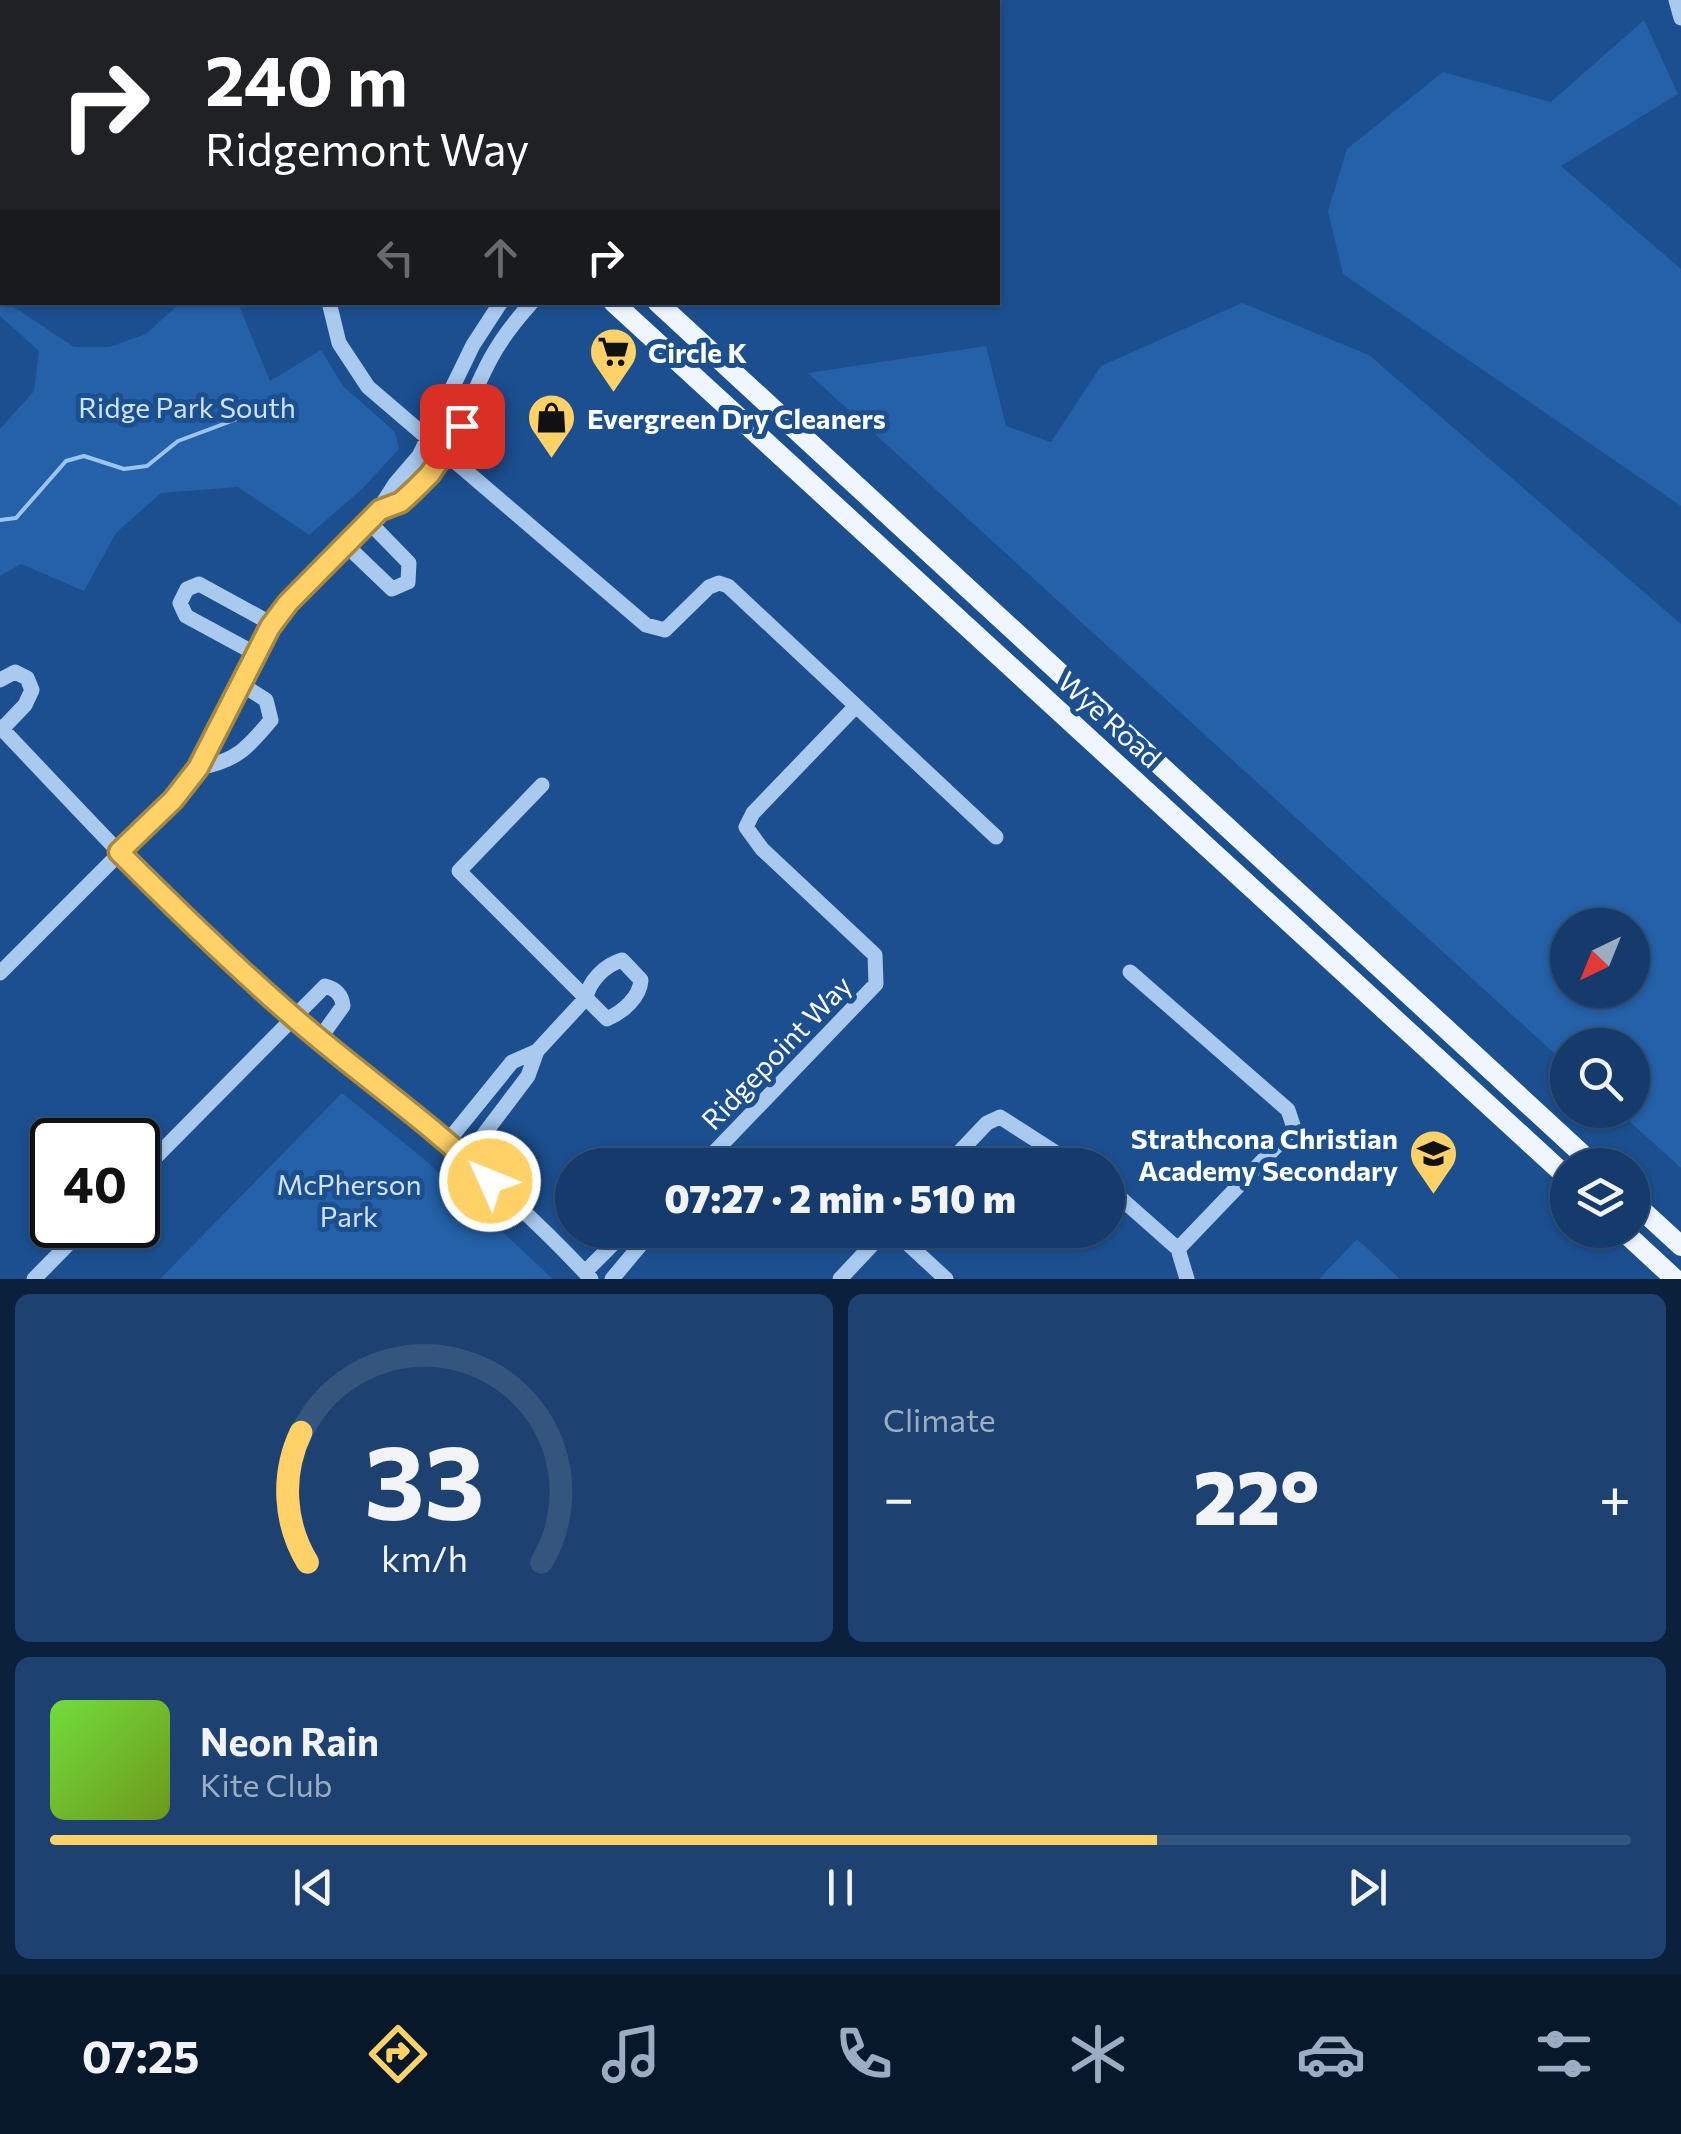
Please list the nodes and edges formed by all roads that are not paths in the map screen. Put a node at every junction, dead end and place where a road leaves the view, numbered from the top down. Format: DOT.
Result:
graph roads {
  1 [pos="1676,0"];
  2 [pos="1681,18"];
  3 [pos="330,305"];
  4 [pos="499,305"];
  5 [pos="529,305"];
  6 [pos="616,305"];
  7 [pos="660,305"];
  8 [pos="429,441"];
  9 [pos="444,454"];
  10 [pos="375,516"];
  11 [pos="346,545"];
  12 [pos="272,624"];
  13 [pos="256,654"];
  14 [pos="0,680"];
  15 [pos="241,684"];
  16 [pos="855,706"];
  17 [pos="1,728"];
  18 [pos="198,768"];
  19 [pos="542,785"];
  20 [pos="996,837"];
  21 [pos="119,852"];
  22 [pos="1130,972"];
  23 [pos="0,973"];
  24 [pos="294,1018"];
  25 [pos="320,1038"];
  26 [pos="537,1051"];
  27 [pos="448,1141"];
  28 [pos="718,1148"];
  29 [pos="964,1148"];
  30 [pos="1049,1148"];
  31 [pos="1576,1148"];
  32 [pos="160,1153"];
  33 [pos="466,1158"];
  34 [pos="1550,1161"];
  35 [pos="1125,1202"];
  36 [pos="1650,1218"];
  37 [pos="1681,1246"];
  38 [pos="65,1248"];
  39 [pos="611,1248"];
  40 [pos="638,1248"];
  41 [pos="871,1248"];
  42 [pos="910,1248"];
  43 [pos="1641,1248"];
  44 [pos="1178,1249"];
  45 [pos="588,1276"];
  46 [pos="34,1279"];
  47 [pos="612,1279"];
  48 [pos="840,1279"];
  49 [pos="946,1279"];
  50 [pos="1188,1279"];
  51 [pos="1675,1279"];
  1 -- 2 [label="street"];
  3 -- 8 [label="street"];
  4 -- 8 [label="street"];
  5 -- 9 [label="street"];
  6 -- 34 [label="main road, Wye Road"];
  7 -- 31 [label="main road, Wye Road"];
  8 -- 9 [label="street"];
  8 -- 10 [label="street"];
  9 -- 10 [label="street"];
  9 -- 16 [label="street"];
  10 -- 11 [label="street"];
  10 -- 11 [label="street"];
  11 -- 12 [label="street"];
  12 -- 13 [label="street"];
  12 -- 13 [label="street"];
  13 -- 15 [label="street"];
  14 -- 17 [label="street"];
  15 -- 18 [label="street"];
  15 -- 18 [label="street"];
  16 -- 20 [label="street"];
  16 -- 28 [label="street, Ridgepoint Way"];
  17 -- 21 [label="street"];
  18 -- 21 [label="street"];
  19 -- 26 [label="street"];
  21 -- 23 [label="street"];
  21 -- 24 [label="street"];
  22 -- 44 [label="street"];
  24 -- 25 [label="street"];
  24 -- 25 [label="street"];
  24 -- 32 [label="street"];
  25 -- 27 [label="street"];
  26 -- 27 [label="street"];
  26 -- 33 [label="street"];
  27 -- 33 [label="street"];
  29 -- 30 [label="street"];
  33 -- 45 [label="street"];
  35 -- 44 [label="street"];
  36 -- 37 [label="main road"];
  38 -- 46 [label="street"];
  39 -- 45 [label="street"];
  40 -- 47 [label="street"];
  41 -- 48 [label="street"];
  42 -- 49 [label="street"];
  43 -- 51 [label="main road"];
  44 -- 50 [label="street"];
}
